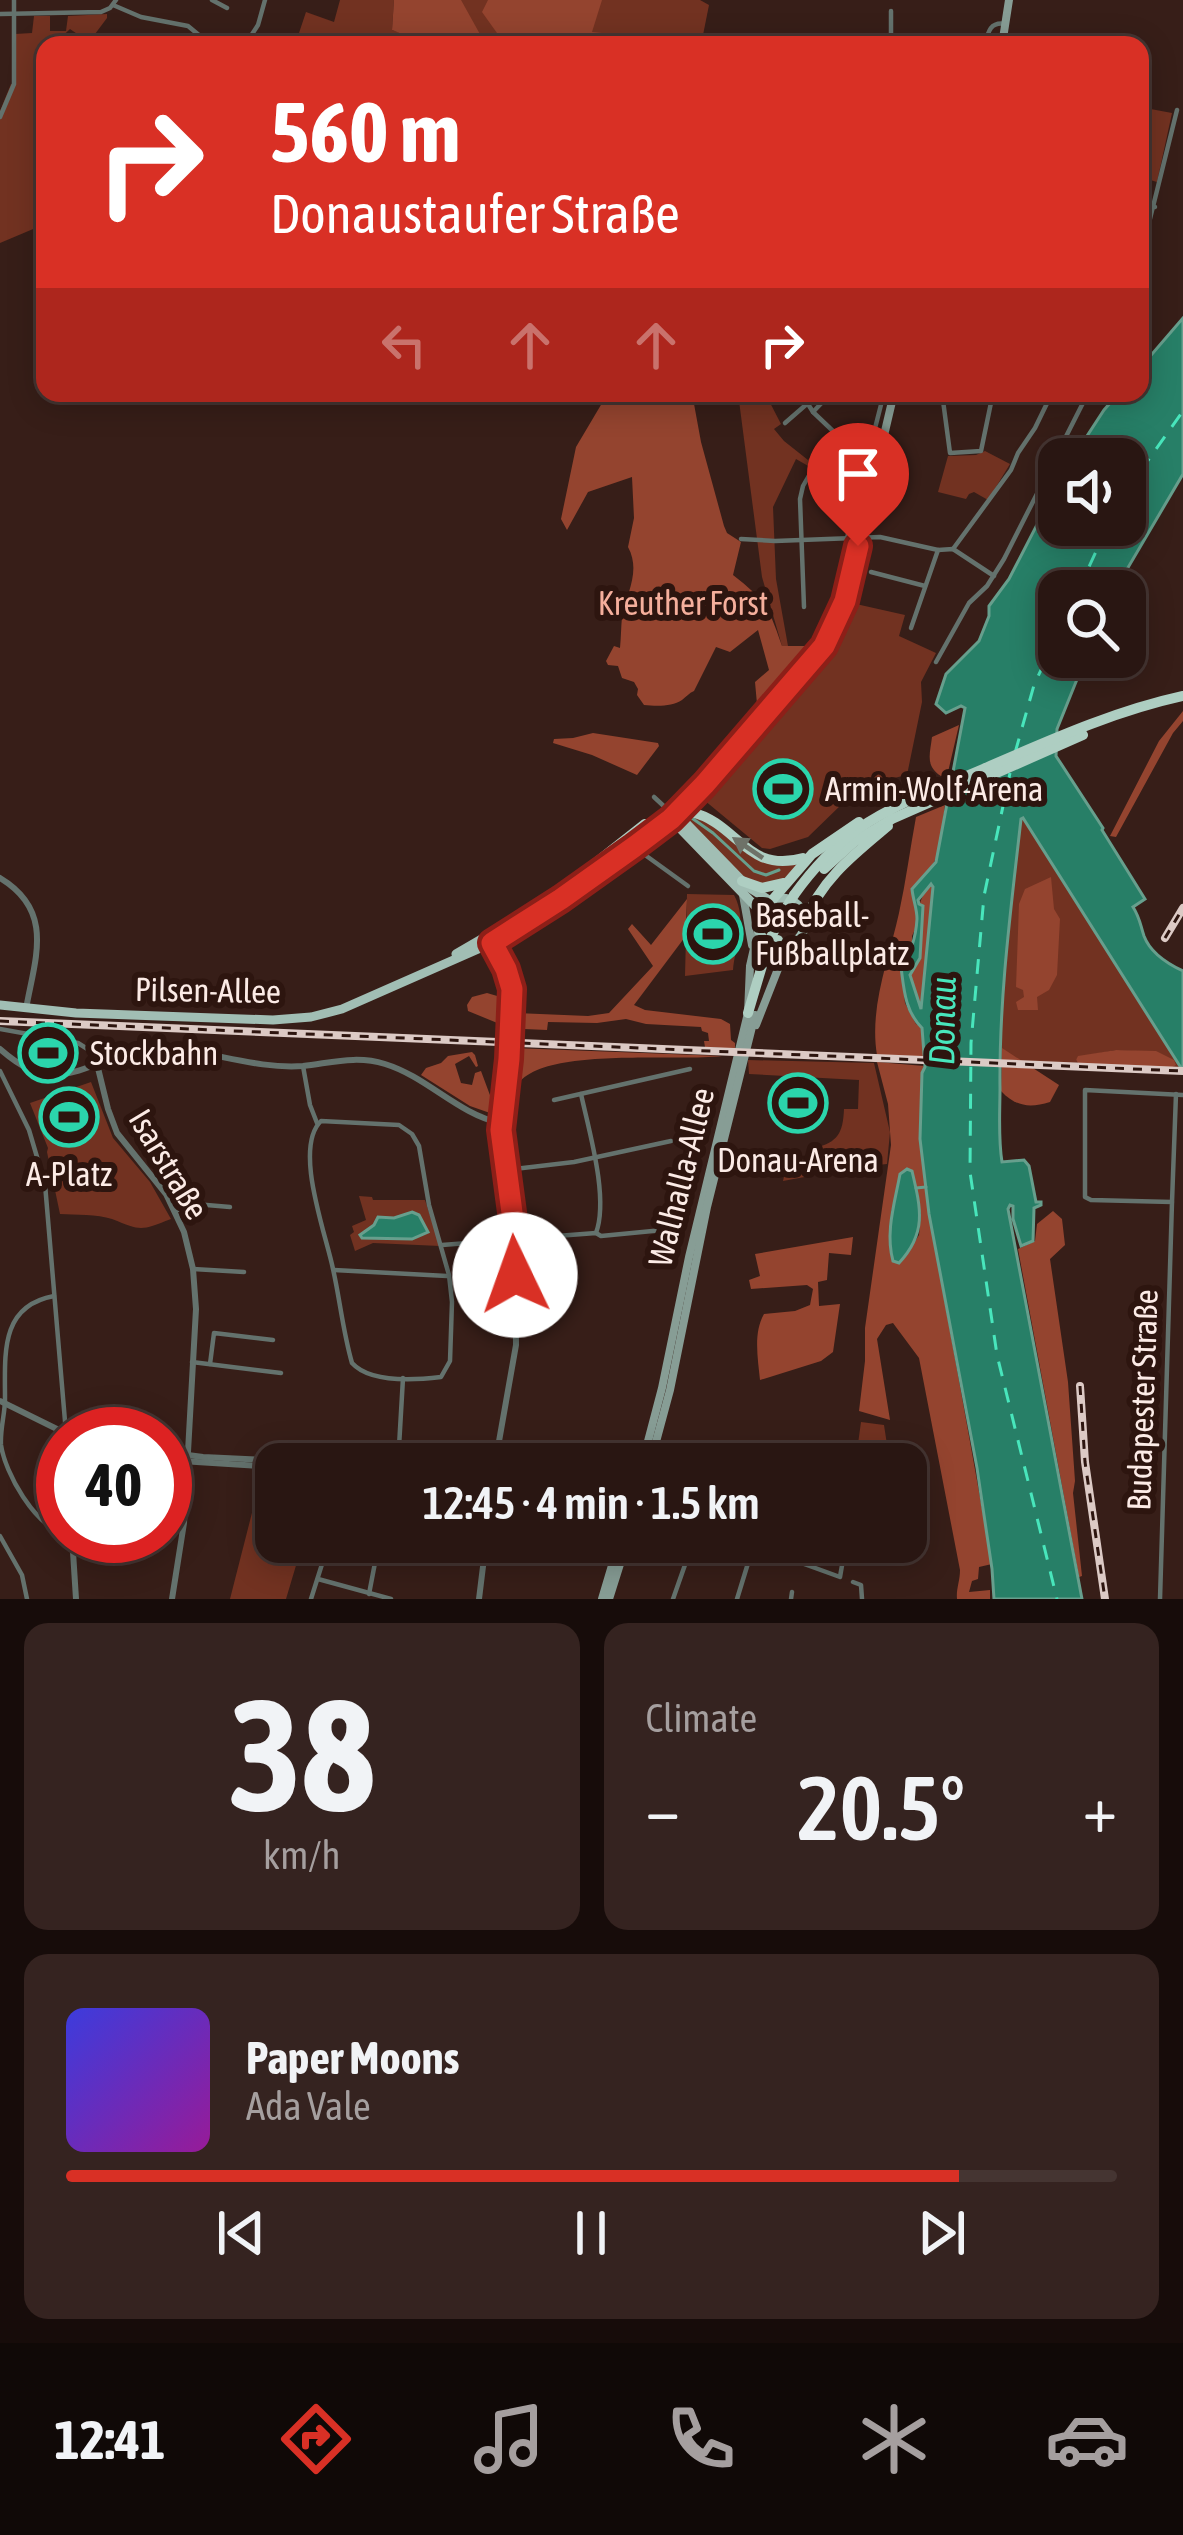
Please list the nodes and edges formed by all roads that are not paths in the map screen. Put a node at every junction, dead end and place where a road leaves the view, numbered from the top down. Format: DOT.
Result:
graph roads {
  1 [pos="14,0"];
  2 [pos="212,0"];
  3 [pos="265,0"];
  4 [pos="1010,0"];
  5 [pos="114,2"];
  6 [pos="227,8"];
  7 [pos="891,11"];
  8 [pos="14,12"];
  9 [pos="0,14"];
  10 [pos="1006,24"];
  11 [pos="201,36"];
  12 [pos="251,36"];
  13 [pos="891,36"];
  14 [pos="988,36"];
  15 [pos="1004,36"];
  16 [pos="1177,110"];
  17 [pos="0,117"];
  18 [pos="1149,205"];
  19 [pos="1155,207"];
  20 [pos="1149,224"];
  21 [pos="822,402"];
  22 [pos="882,402"];
  23 [pos="892,402"];
  24 [pos="943,402"];
  25 [pos="992,402"];
  26 [pos="1048,402"];
  27 [pos="1083,402"];
  28 [pos="808,403"];
  29 [pos="813,412"];
  30 [pos="785,423"];
  31 [pos="860,537"];
  32 [pos="847,538"];
  33 [pos="741,539"];
  34 [pos="801,540"];
  35 [pos="953,549"];
  36 [pos="938,550"];
  37 [pos="871,572"];
  38 [pos="994,576"];
  39 [pos="926,586"];
  40 [pos="804,608"];
  41 [pos="911,628"];
  42 [pos="936,662"];
  43 [pos="1183,699"];
  44 [pos="654,797"];
  45 [pos="896,811"];
  46 [pos="677,814"];
  47 [pos="645,824"];
  48 [pos="634,847"];
  49 [pos="812,854"];
  50 [pos="0,878"];
  51 [pos="786,881"];
  52 [pos="739,882"];
  53 [pos="688,886"];
  54 [pos="550,899"];
  55 [pos="772,899"];
  56 [pos="759,910"];
  57 [pos="528,917"];
  58 [pos="806,920"];
  59 [pos="758,931"];
  60 [pos="490,939"];
  61 [pos="775,945"];
  62 [pos="753,951"];
  63 [pos="0,1005"];
  64 [pos="26,1009"];
  65 [pos="752,1014"];
  66 [pos="0,1029"];
  67 [pos="749,1036"];
  68 [pos="3,1051"];
  69 [pos="98,1064"];
  70 [pos="303,1066"];
  71 [pos="690,1070"];
  72 [pos="0,1071"];
  73 [pos="13,1093"];
  74 [pos="581,1094"];
  75 [pos="1179,1094"];
  76 [pos="0,1095"];
  77 [pos="554,1100"];
  78 [pos="317,1123"];
  79 [pos="501,1124"];
  80 [pos="671,1141"];
  81 [pos="593,1158"];
  82 [pos="506,1170"];
  83 [pos="1172,1202"];
  84 [pos="230,1207"];
  85 [pos="175,1211"];
  86 [pos="663,1230"];
  87 [pos="596,1233"];
  88 [pos="514,1240"];
  89 [pos="442,1245"];
  90 [pos="193,1269"];
  91 [pos="334,1270"];
  92 [pos="244,1272"];
  93 [pos="449,1276"];
  94 [pos="54,1296"];
  95 [pos="273,1340"];
  96 [pos="192,1362"];
  97 [pos="210,1364"];
  98 [pos="281,1373"];
  99 [pos="404,1378"];
  100 [pos="3,1402"];
  101 [pos="64,1407"];
  102 [pos="190,1407"];
  103 [pos="36,1419"];
  104 [pos="399,1443"];
  105 [pos="499,1443"];
  106 [pos="650,1443"];
  107 [pos="653,1443"];
  108 [pos="192,1459"];
  109 [pos="192,1459"];
  110 [pos="255,1461"];
  111 [pos="255,1465"];
  112 [pos="36,1510"];
  113 [pos="0,1536"];
  114 [pos="74,1563"];
  115 [pos="178,1563"];
  116 [pos="322,1563"];
  117 [pos="375,1563"];
  118 [pos="483,1563"];
  119 [pos="617,1563"];
  120 [pos="686,1563"];
  121 [pos="748,1563"];
  122 [pos="802,1563"];
  123 [pos="842,1563"];
  124 [pos="317,1579"];
  125 [pos="853,1582"];
  126 [pos="369,1594"];
  127 [pos="27,1599"];
  128 [pos="76,1599"];
  129 [pos="172,1599"];
  130 [pos="311,1599"];
  131 [pos="392,1599"];
  132 [pos="479,1599"];
  133 [pos="606,1599"];
  134 [pos="673,1599"];
  135 [pos="737,1599"];
  136 [pos="862,1599"];
  137 [pos="1160,1599"];
  1 -- 8 [label="street"];
  2 -- 6 [label="street"];
  3 -- 12 [label="street"];
  4 -- 10 [label="main road"];
  5 -- 8 [label="street"];
  5 -- 11 [label="street"];
  7 -- 13 [label="street"];
  8 -- 9 [label="street"];
  8 -- 17 [label="street"];
  10 -- 14 [label="street"];
  10 -- 15 [label="main road"];
  16 -- 19 [label="street"];
  18 -- 19 [label="street"];
  19 -- 20 [label="street"];
  21 -- 29 [label="street"];
  22 -- 32 [label="street"];
  23 -- 31 [label="main road"];
  24 -- 25 [label="street"];
  26 -- 35 [label="street"];
  27 -- 38 [label="street"];
  28 -- 29 [label="street"];
  28 -- 30 [label="street"];
  29 -- 34 [label="street"];
  31 -- 32 [label="street"];
  31 -- 36 [label="street"];
  31 -- 46 [label="main road"];
  32 -- 34 [label="street"];
  33 -- 34 [label="street"];
  34 -- 40 [label="street"];
  35 -- 36 [label="street"];
  35 -- 38 [label="street"];
  36 -- 39 [label="street"];
  37 -- 39 [label="street"];
  38 -- 42 [label="street"];
  39 -- 41 [label="street"];
  43 -- 45 [label="highway"];
  44 -- 46 [label="street"];
  45 -- 49 [label="highway"];
  45 -- 58 [label="highway"];
  45 -- 61 [label="highway, Walhalla-Allee, bridge"];
  46 -- 48 [label="main road"];
  49 -- 46 [label="highway, one-way"];
  46 -- 52 [label="main road"];
  46 -- 54 [label="main road"];
  47 -- 54 [label="highway"];
  48 -- 53 [label="street"];
  48 -- 57 [label="main road"];
  49 -- 51 [label="highway"];
  50 -- 64 [label="street"];
  51 -- 52 [label="highway"];
  51 -- 55 [label="highway"];
  52 -- 55 [label="main road"];
  52 -- 56 [label="main road"];
  52 -- 62 [label="main road"];
  54 -- 57 [label="main road"];
  55 -- 56 [label="main road"];
  55 -- 58 [label="main road"];
  56 -- 59 [label="main road"];
  57 -- 60 [label="main road, Pilsen-Allee"];
  58 -- 61 [label="main road"];
  59 -- 61 [label="main road"];
  59 -- 62 [label="main road"];
  60 -- 64 [label="main road, Pilsen-Allee"];
  60 -- 79 [label="street"];
  61 -- 65 [label="highway, Walhalla-Allee"];
  61 -- 67 [label="main road"];
  62 -- 65 [label="main road"];
  63 -- 64 [label="main road, Pilsen-Allee"];
  65 -- 67 [label="main road, Walhalla-Allee"];
  65 -- 106 [label="main road, Walhalla-Allee"];
  66 -- 69 [label="street"];
  67 -- 107 [label="main road, Walhalla-Allee"];
  68 -- 69 [label="street"];
  69 -- 70 [label="street"];
  69 -- 85 [label="street, Isarstraße"];
  70 -- 78 [label="street"];
  70 -- 79 [label="street"];
  71 -- 74 [label="street"];
  72 -- 73 [label="street"];
  73 -- 76 [label="street"];
  73 -- 94 [label="street"];
  74 -- 77 [label="street"];
  74 -- 81 [label="street"];
  75 -- 83 [label="street, Budapester Straße"];
  75 -- 83 [label="street"];
  78 -- 89 [label="street"];
  78 -- 91 [label="street"];
  79 -- 82 [label="street"];
  80 -- 81 [label="street"];
  81 -- 82 [label="street"];
  81 -- 87 [label="street"];
  82 -- 88 [label="street"];
  83 -- 137 [label="street, Budapester Straße"];
  84 -- 85 [label="street"];
  85 -- 90 [label="street, Isarstraße"];
  86 -- 87 [label="street"];
  87 -- 88 [label="street"];
  88 -- 89 [label="street"];
  88 -- 105 [label="street"];
  89 -- 93 [label="street"];
  90 -- 92 [label="street"];
  90 -- 96 [label="street, Isarstraße"];
  91 -- 93 [label="street"];
  91 -- 99 [label="street"];
  93 -- 99 [label="street"];
  94 -- 100 [label="street"];
  94 -- 101 [label="street"];
  95 -- 97 [label="street"];
  96 -- 97 [label="street"];
  96 -- 102 [label="street, Isarstraße"];
  97 -- 98 [label="street"];
  99 -- 104 [label="street"];
  100 -- 103 [label="street"];
  100 -- 112 [label="street"];
  108 -- 110 [label="street"];
  109 -- 111 [label="street"];
  113 -- 127 [label="street"];
  114 -- 128 [label="street"];
  115 -- 129 [label="street, Isarstraße"];
  116 -- 124 [label="street"];
  117 -- 126 [label="street"];
  118 -- 132 [label="street"];
  119 -- 133 [label="main road"];
  120 -- 134 [label="street"];
  121 -- 135 [label="street"];
  122 -- 123 [label="street"];
  124 -- 126 [label="street"];
  124 -- 130 [label="street"];
  125 -- 136 [label="street"];
  126 -- 131 [label="street"];
}
